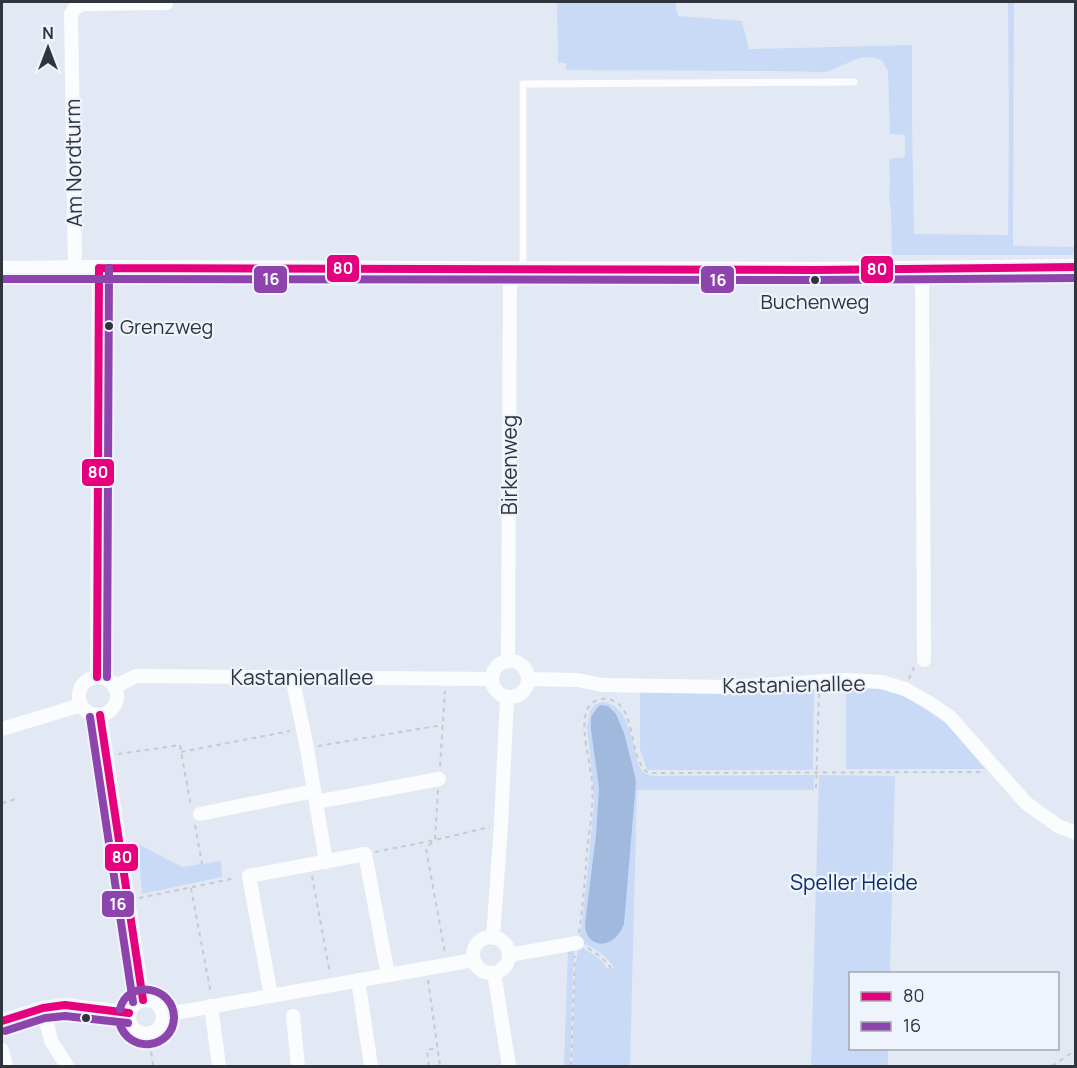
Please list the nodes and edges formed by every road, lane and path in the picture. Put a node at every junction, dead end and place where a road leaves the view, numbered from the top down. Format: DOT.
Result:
graph roads {
  1 [pos="166,3"];
  2 [pos="854,82"];
  3 [pos="1076,267"];
  4 [pos="75,268"];
  5 [pos="99,268"];
  6 [pos="2,269"];
  7 [pos="516,269"];
  8 [pos="922,269"];
  9 [pos="924,660"];
  10 [pos="508,661"];
  11 [pos="98,677"];
  12 [pos="292,677"];
  13 [pos="446,678"];
  14 [pos="491,679"];
  15 [pos="528,679"];
  16 [pos="819,681"];
  17 [pos="114,687"];
  18 [pos="905,689"];
  19 [pos="507,698"];
  20 [pos="81,705"];
  21 [pos="100,715"];
  22 [pos="443,725"];
  23 [pos="303,728"];
  24 [pos="2,729"];
  25 [pos="306,748"];
  26 [pos="181,752"];
  27 [pos="106,756"];
  28 [pos="1000,772"];
  29 [pos="817,773"];
  30 [pos="439,779"];
  31 [pos="816,788"];
  32 [pos="315,797"];
  33 [pos="19,798"];
  34 [pos="2,803"];
  35 [pos="200,814"];
  36 [pos="501,824"];
  37 [pos="1076,833"];
  38 [pos="435,840"];
  39 [pos="365,854"];
  40 [pos="326,862"];
  41 [pos="202,864"];
  42 [pos="309,865"];
  43 [pos="249,876"];
  44 [pos="191,888"];
  45 [pos="127,901"];
  46 [pos="493,938"];
  47 [pos="577,943"];
  48 [pos="509,955"];
  49 [pos="474,960"];
  50 [pos="447,964"];
  51 [pos="426,968"];
  52 [pos="611,968"];
  53 [pos="494,973"];
  54 [pos="388,975"];
  55 [pos="358,980"];
  56 [pos="332,985"];
  57 [pos="272,996"];
  58 [pos="143,1000"];
  59 [pos="212,1006"];
  60 [pos="43,1008"];
  61 [pos="129,1013"];
  62 [pos="163,1015"];
  63 [pos="293,1016"];
  64 [pos="2,1021"];
  65 [pos="149,1034"];
  66 [pos="437,1048"];
  67 [pos="2,1050"];
  68 [pos="1076,1050"];
  69 [pos="6,1066"];
  70 [pos="67,1066"];
  71 [pos="153,1066"];
  72 [pos="219,1066"];
  73 [pos="298,1066"];
  74 [pos="371,1066"];
  75 [pos="429,1066"];
  76 [pos="440,1066"];
  77 [pos="508,1066"];
  78 [pos="571,1066"];
  79 [pos="1052,1066"];
  1 -- 4 [label="street, Am Nordturm"];
  2 -- 7 [label="lane"];
  3 -- 8 [label="street"];
  4 -- 5 [label="street"];
  4 -- 6 [label="street"];
  5 -- 7 [label="street"];
  5 -- 11 [label="street"];
  7 -- 8 [label="street"];
  7 -- 10 [label="street, Birkenweg"];
  8 -- 9 [label="street"];
  9 -- 18 [label="path"];
  10 -- 14 [label="street"];
  10 -- 15 [label="street"];
  11 -- 17 [label="street"];
  11 -- 20 [label="street"];
  12 -- 13 [label="street, Kastanienallee"];
  12 -- 17 [label="street, Kastanienallee"];
  12 -- 23 [label="street"];
  13 -- 14 [label="street, Kastanienallee"];
  13 -- 22 [label="path"];
  14 -- 19 [label="street"];
  15 -- 16 [label="street, Kastanienallee"];
  15 -- 19 [label="street"];
  16 -- 18 [label="street, Kastanienallee"];
  16 -- 29 [label="path"];
  17 -- 21 [label="street"];
  18 -- 28 [label="street, Kastanienallee"];
  19 -- 36 [label="street"];
  20 -- 21 [label="street"];
  20 -- 24 [label="street"];
  21 -- 27 [label="street"];
  22 -- 25 [label="path"];
  22 -- 30 [label="path"];
  23 -- 25 [label="street"];
  23 -- 26 [label="path"];
  25 -- 32 [label="street"];
  26 -- 27 [label="path"];
  26 -- 41 [label="path"];
  27 -- 45 [label="street"];
  28 -- 29 [label="path"];
  28 -- 37 [label="street, Kastanienallee"];
  29 -- 31 [label="path"];
  29 -- 47 [label="path"];
  30 -- 32 [label="street"];
  30 -- 38 [label="path"];
  32 -- 35 [label="street"];
  32 -- 40 [label="street"];
  33 -- 34 [label="path"];
  36 -- 38 [label="path"];
  36 -- 46 [label="street"];
  38 -- 39 [label="path"];
  38 -- 50 [label="path"];
  39 -- 40 [label="street"];
  39 -- 54 [label="street"];
  40 -- 42 [label="street"];
  42 -- 43 [label="street"];
  42 -- 56 [label="path"];
  43 -- 44 [label="path"];
  43 -- 57 [label="street"];
  44 -- 45 [label="path"];
  44 -- 59 [label="path"];
  45 -- 58 [label="street"];
  46 -- 48 [label="street"];
  46 -- 49 [label="street"];
  47 -- 48 [label="street"];
  47 -- 52 [label="path"];
  47 -- 78 [label="path"];
  48 -- 53 [label="street"];
  49 -- 50 [label="street"];
  49 -- 53 [label="street"];
  50 -- 51 [label="street"];
  51 -- 54 [label="street"];
  51 -- 66 [label="path"];
  53 -- 77 [label="street"];
  54 -- 55 [label="street"];
  55 -- 56 [label="street"];
  55 -- 74 [label="street"];
  56 -- 57 [label="street"];
  57 -- 59 [label="street"];
  58 -- 61 [label="street"];
  58 -- 62 [label="street"];
  59 -- 62 [label="street"];
  59 -- 72 [label="street"];
  60 -- 61 [label="street"];
  60 -- 64 [label="street"];
  60 -- 70 [label="street"];
  61 -- 65 [label="street"];
  62 -- 65 [label="street"];
  63 -- 73 [label="street"];
  65 -- 71 [label="path"];
  66 -- 75 [label="path"];
  66 -- 76 [label="path"];
  67 -- 69 [label="street"];
  68 -- 79 [label="path"];
}
